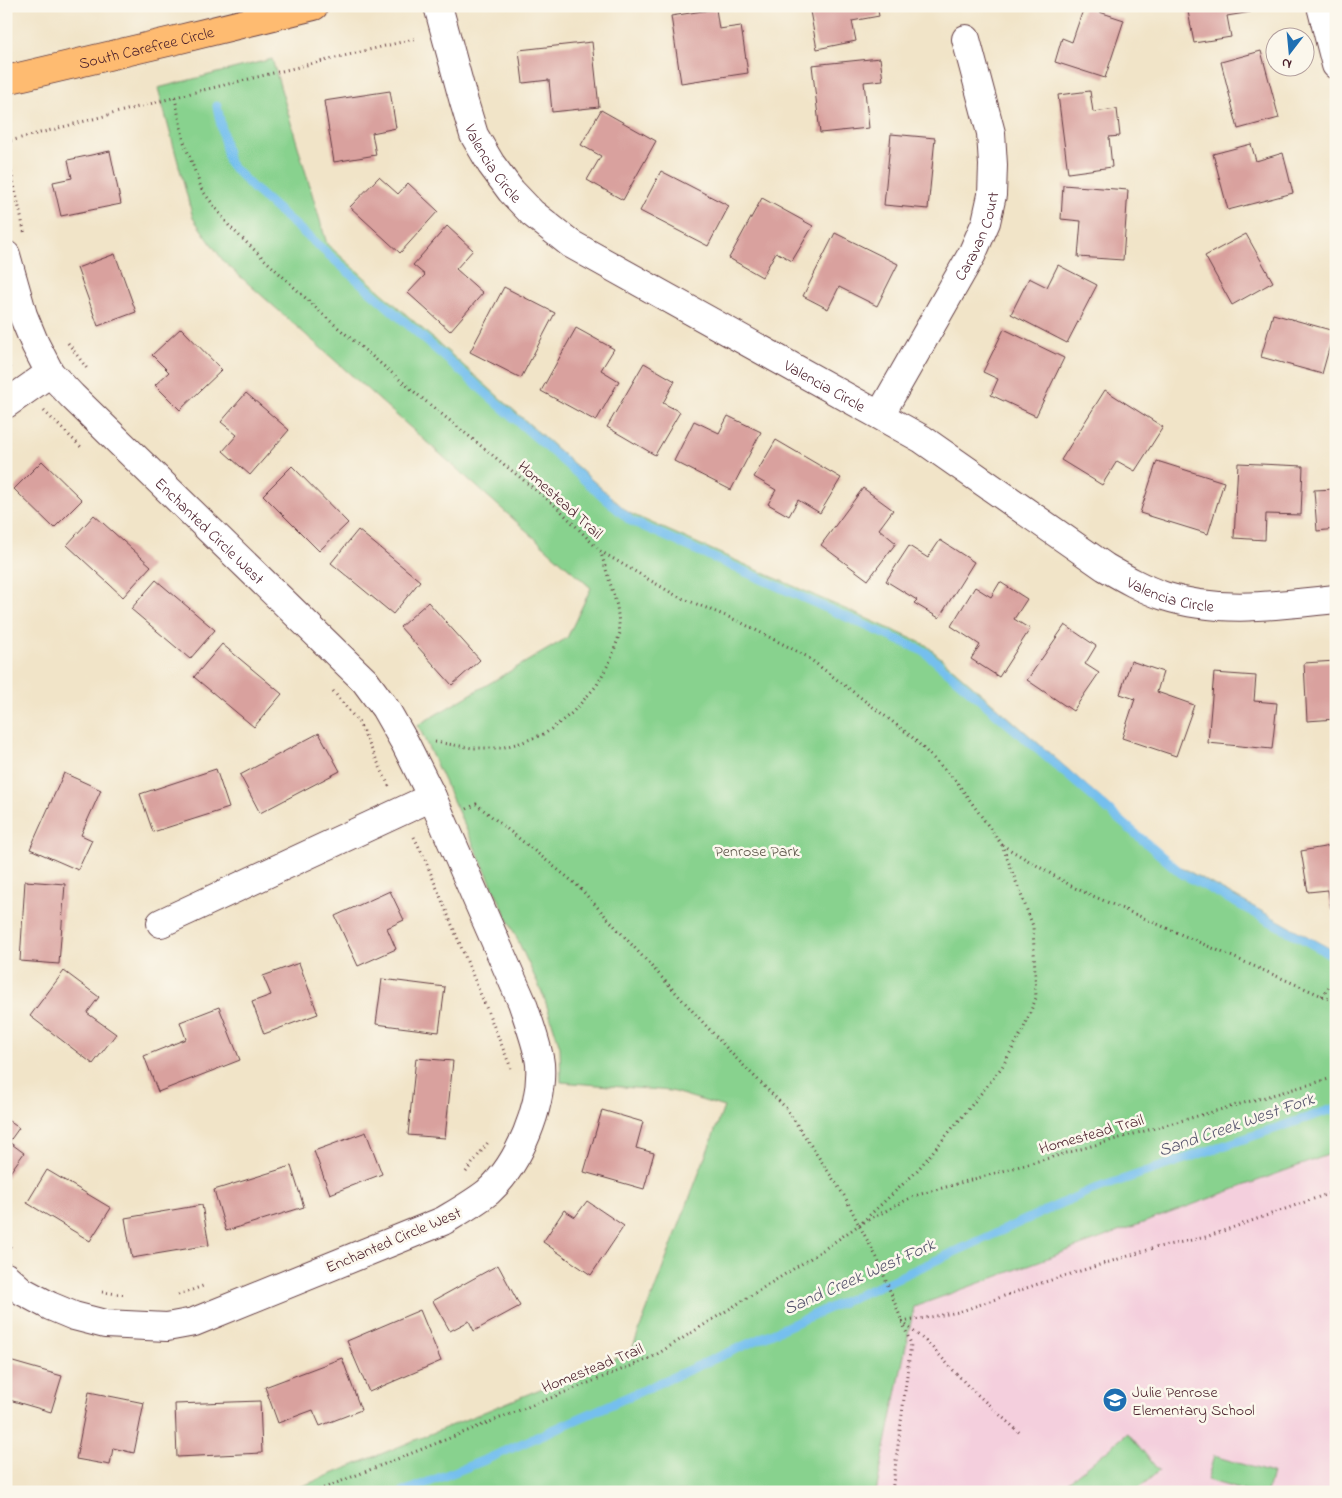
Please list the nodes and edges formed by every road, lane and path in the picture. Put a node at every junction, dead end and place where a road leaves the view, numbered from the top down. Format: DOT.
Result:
graph roads {
  1 [pos="314,6"];
  2 [pos="438,6"];
  3 [pos="1321,6"];
  4 [pos="424,37"];
  5 [pos="966,39"];
  6 [pos="1336,65"];
  7 [pos="6,80"];
  8 [pos="175,98"];
  9 [pos="6,142"];
  10 [pos="6,148"];
  11 [pos="16,248"];
  12 [pos="64,338"];
  13 [pos="6,360"];
  14 [pos="50,373"];
  15 [pos="92,376"];
  16 [pos="17,397"];
  17 [pos="880,415"];
  18 [pos="87,453"];
  19 [pos="600,552"];
  20 [pos="1336,599"];
  21 [pos="331,689"];
  22 [pos="430,742"];
  23 [pos="432,797"];
  24 [pos="401,811"];
  25 [pos="462,811"];
  26 [pos="1002,845"];
  27 [pos="161,923"];
  28 [pos="1336,979"];
  29 [pos="1322,996"];
  30 [pos="1336,1002"];
  31 [pos="513,1074"];
  32 [pos="1336,1077"];
  33 [pos="494,1135"];
  34 [pos="460,1179"];
  35 [pos="1336,1191"];
  36 [pos="858,1225"];
  37 [pos="6,1244"];
  38 [pos="14,1266"];
  39 [pos="210,1283"];
  40 [pos="102,1292"];
  41 [pos="129,1296"];
  42 [pos="174,1296"];
  43 [pos="902,1322"];
  44 [pos="1021,1434"];
  45 [pos="314,1492"];
  46 [pos="892,1492"];
  1 -- 7 [label="main road, South Carefree Circle"];
  2 -- 17 [label="street, Valencia Circle"];
  3 -- 6 [label="street"];
  4 -- 8 [label="path"];
  5 -- 17 [label="street, Caravan Court"];
  8 -- 9 [label="path"];
  8 -- 19 [label="path, Homestead Trail"];
  10 -- 11 [label="path"];
  11 -- 14 [label="street, Enchanted Circle West"];
  12 -- 15 [label="path"];
  13 -- 16 [label="path"];
  14 -- 16 [label="street"];
  14 -- 23 [label="street, Enchanted Circle West"];
  16 -- 18 [label="path"];
  17 -- 20 [label="street, Valencia Circle"];
  19 -- 22 [label="path"];
  19 -- 26 [label="path, Homestead Trail"];
  21 -- 24 [label="path"];
  23 -- 24 [label="street"];
  23 -- 38 [label="street, Enchanted Circle West"];
  24 -- 27 [label="street"];
  24 -- 31 [label="path"];
  25 -- 36 [label="path"];
  26 -- 29 [label="path, Homestead Trail"];
  26 -- 36 [label="path, Homestead Trail"];
  28 -- 29 [label="path"];
  29 -- 30 [label="path, Homestead Trail"];
  32 -- 36 [label="path, Homestead Trail"];
  33 -- 34 [label="path"];
  35 -- 43 [label="path"];
  36 -- 43 [label="path"];
  36 -- 45 [label="path, Homestead Trail"];
  37 -- 38 [label="path"];
  39 -- 42 [label="path"];
  40 -- 41 [label="path"];
  43 -- 44 [label="path"];
  43 -- 46 [label="path"];
}
